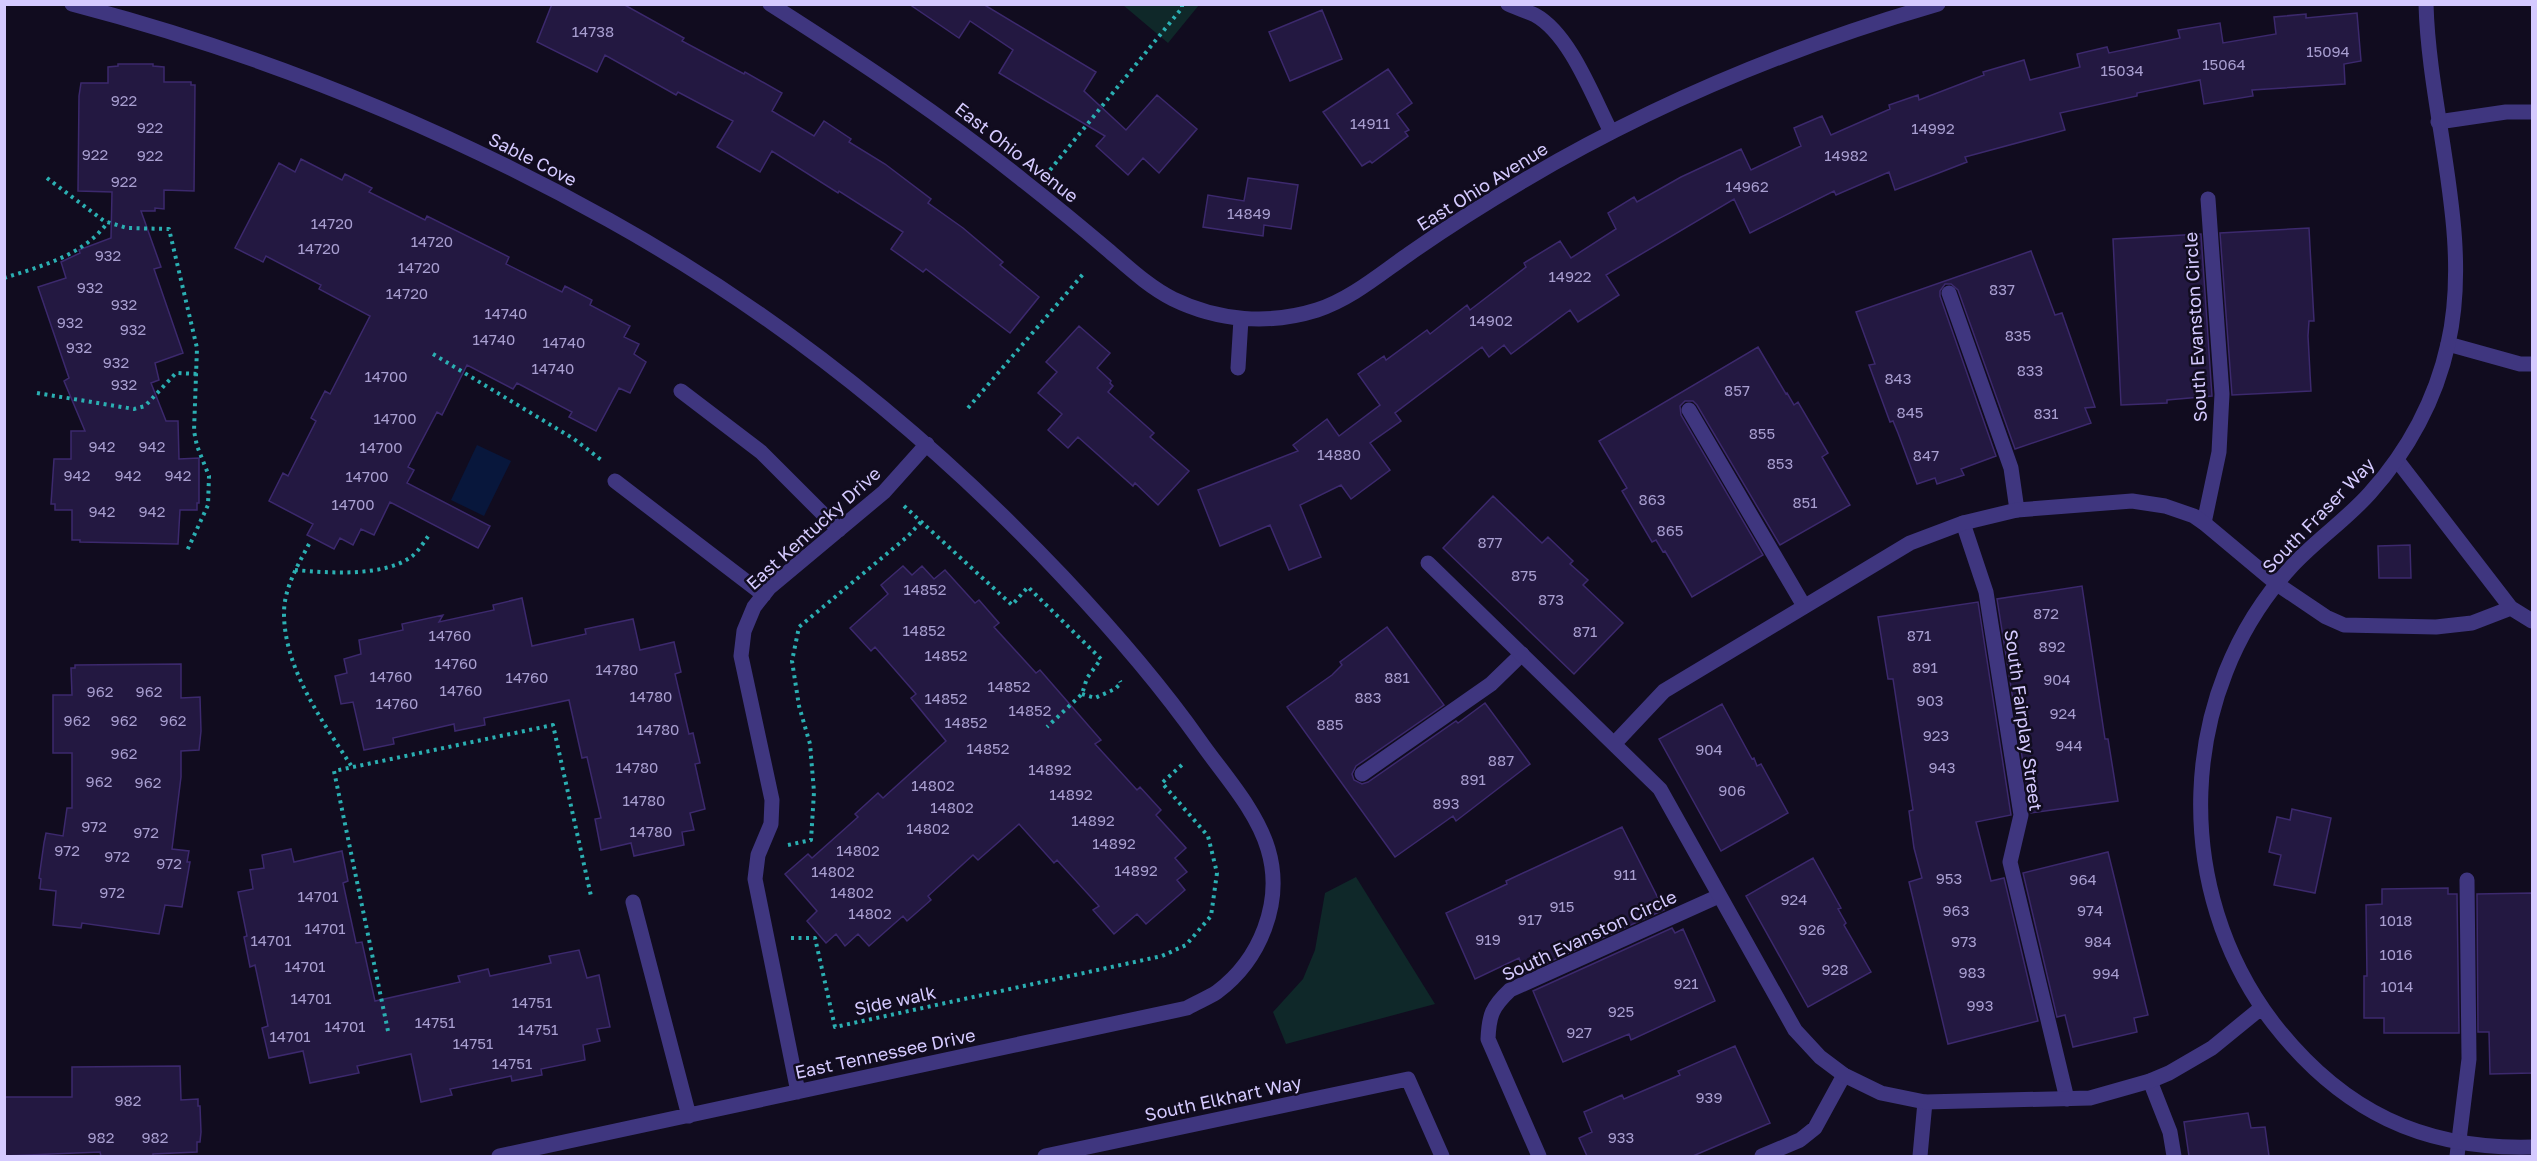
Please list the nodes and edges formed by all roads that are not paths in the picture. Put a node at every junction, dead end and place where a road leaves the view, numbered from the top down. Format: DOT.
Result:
graph roads {
  1 [pos="72,4"];
  2 [pos="770,4"];
  3 [pos="1508,4"];
  4 [pos="1938,4"];
  5 [pos="2426,4"];
  6 [pos="2532,112"];
  7 [pos="2438,122"];
  8 [pos="1611,132"];
  9 [pos="2208,199"];
  10 [pos="1949,293"];
  11 [pos="1241,319"];
  12 [pos="2448,344"];
  13 [pos="2532,364"];
  14 [pos="1238,368"];
  15 [pos="681,391"];
  16 [pos="1689,410"];
  17 [pos="927,444"];
  18 [pos="2397,460"];
  19 [pos="615,481"];
  20 [pos="2017,510"];
  21 [pos="1963,523"];
  22 [pos="2204,523"];
  23 [pos="839,530"];
  24 [pos="1428,562"];
  25 [pos="2277,584"];
  26 [pos="764,595"];
  27 [pos="1804,606"];
  28 [pos="2511,608"];
  29 [pos="2532,621"];
  30 [pos="1521,654"];
  31 [pos="1614,744"];
  32 [pos="1362,774"];
  33 [pos="2467,880"];
  34 [pos="1719,896"];
  35 [pos="633,902"];
  36 [pos="2261,1008"];
  37 [pos="1844,1075"];
  38 [pos="2150,1081"];
  39 [pos="798,1092"];
  40 [pos="2067,1099"];
  41 [pos="1925,1102"];
  42 [pos="689,1116"];
  43 [pos="2532,1148"];
  44 [pos="2458,1150"];
  45 [pos="499,1156"];
  46 [pos="1045,1156"];
  47 [pos="1442,1156"];
  48 [pos="1539,1156"];
  49 [pos="1762,1156"];
  50 [pos="1920,1156"];
  51 [pos="2174,1156"];
  1 -- 17 [label="street, Sable Cove"];
  2 -- 11 [label="street, East Ohio Avenue"];
  3 -- 8 [label="street"];
  4 -- 8 [label="street, East Ohio Avenue"];
  5 -- 7 [label="street, South Fraser Way"];
  6 -- 7 [label="street"];
  7 -- 12 [label="street, South Fraser Way"];
  8 -- 11 [label="street, East Ohio Avenue"];
  9 -- 22 [label="street, South Evanston Circle"];
  10 -- 20 [label="street"];
  11 -- 14 [label="street"];
  12 -- 13 [label="street"];
  12 -- 18 [label="street, South Fraser Way"];
  15 -- 23 [label="street"];
  16 -- 27 [label="street"];
  17 -- 23 [label="street, East Kentucky Drive"];
  17 -- 39 [label="street, East Tennessee Drive"];
  18 -- 25 [label="street, South Fraser Way"];
  18 -- 28 [label="street"];
  19 -- 26 [label="street"];
  20 -- 21 [label="street"];
  20 -- 22 [label="street"];
  21 -- 27 [label="street"];
  21 -- 40 [label="street, South Fairplay Street"];
  22 -- 25 [label="street"];
  23 -- 26 [label="street, East Kentucky Drive"];
  24 -- 30 [label="street"];
  25 -- 28 [label="street"];
  25 -- 36 [label="street, South Fraser Way"];
  26 -- 39 [label="street, East Kentucky Drive"];
  27 -- 31 [label="street"];
  28 -- 29 [label="street"];
  30 -- 31 [label="street"];
  30 -- 32 [label="street"];
  31 -- 34 [label="street"];
  33 -- 44 [label="street"];
  34 -- 37 [label="street"];
  34 -- 48 [label="street, South Evanston Circle"];
  35 -- 42 [label="street"];
  36 -- 38 [label="street"];
  36 -- 44 [label="street, South Fraser Way"];
  37 -- 41 [label="street"];
  37 -- 49 [label="street"];
  38 -- 40 [label="street"];
  38 -- 51 [label="street"];
  39 -- 42 [label="street, East Tennessee Drive"];
  40 -- 41 [label="street"];
  41 -- 50 [label="street"];
  42 -- 45 [label="street, East Tennessee Drive"];
  43 -- 44 [label="street, South Fraser Way"];
  46 -- 47 [label="street, South Elkhart Way"];
}
